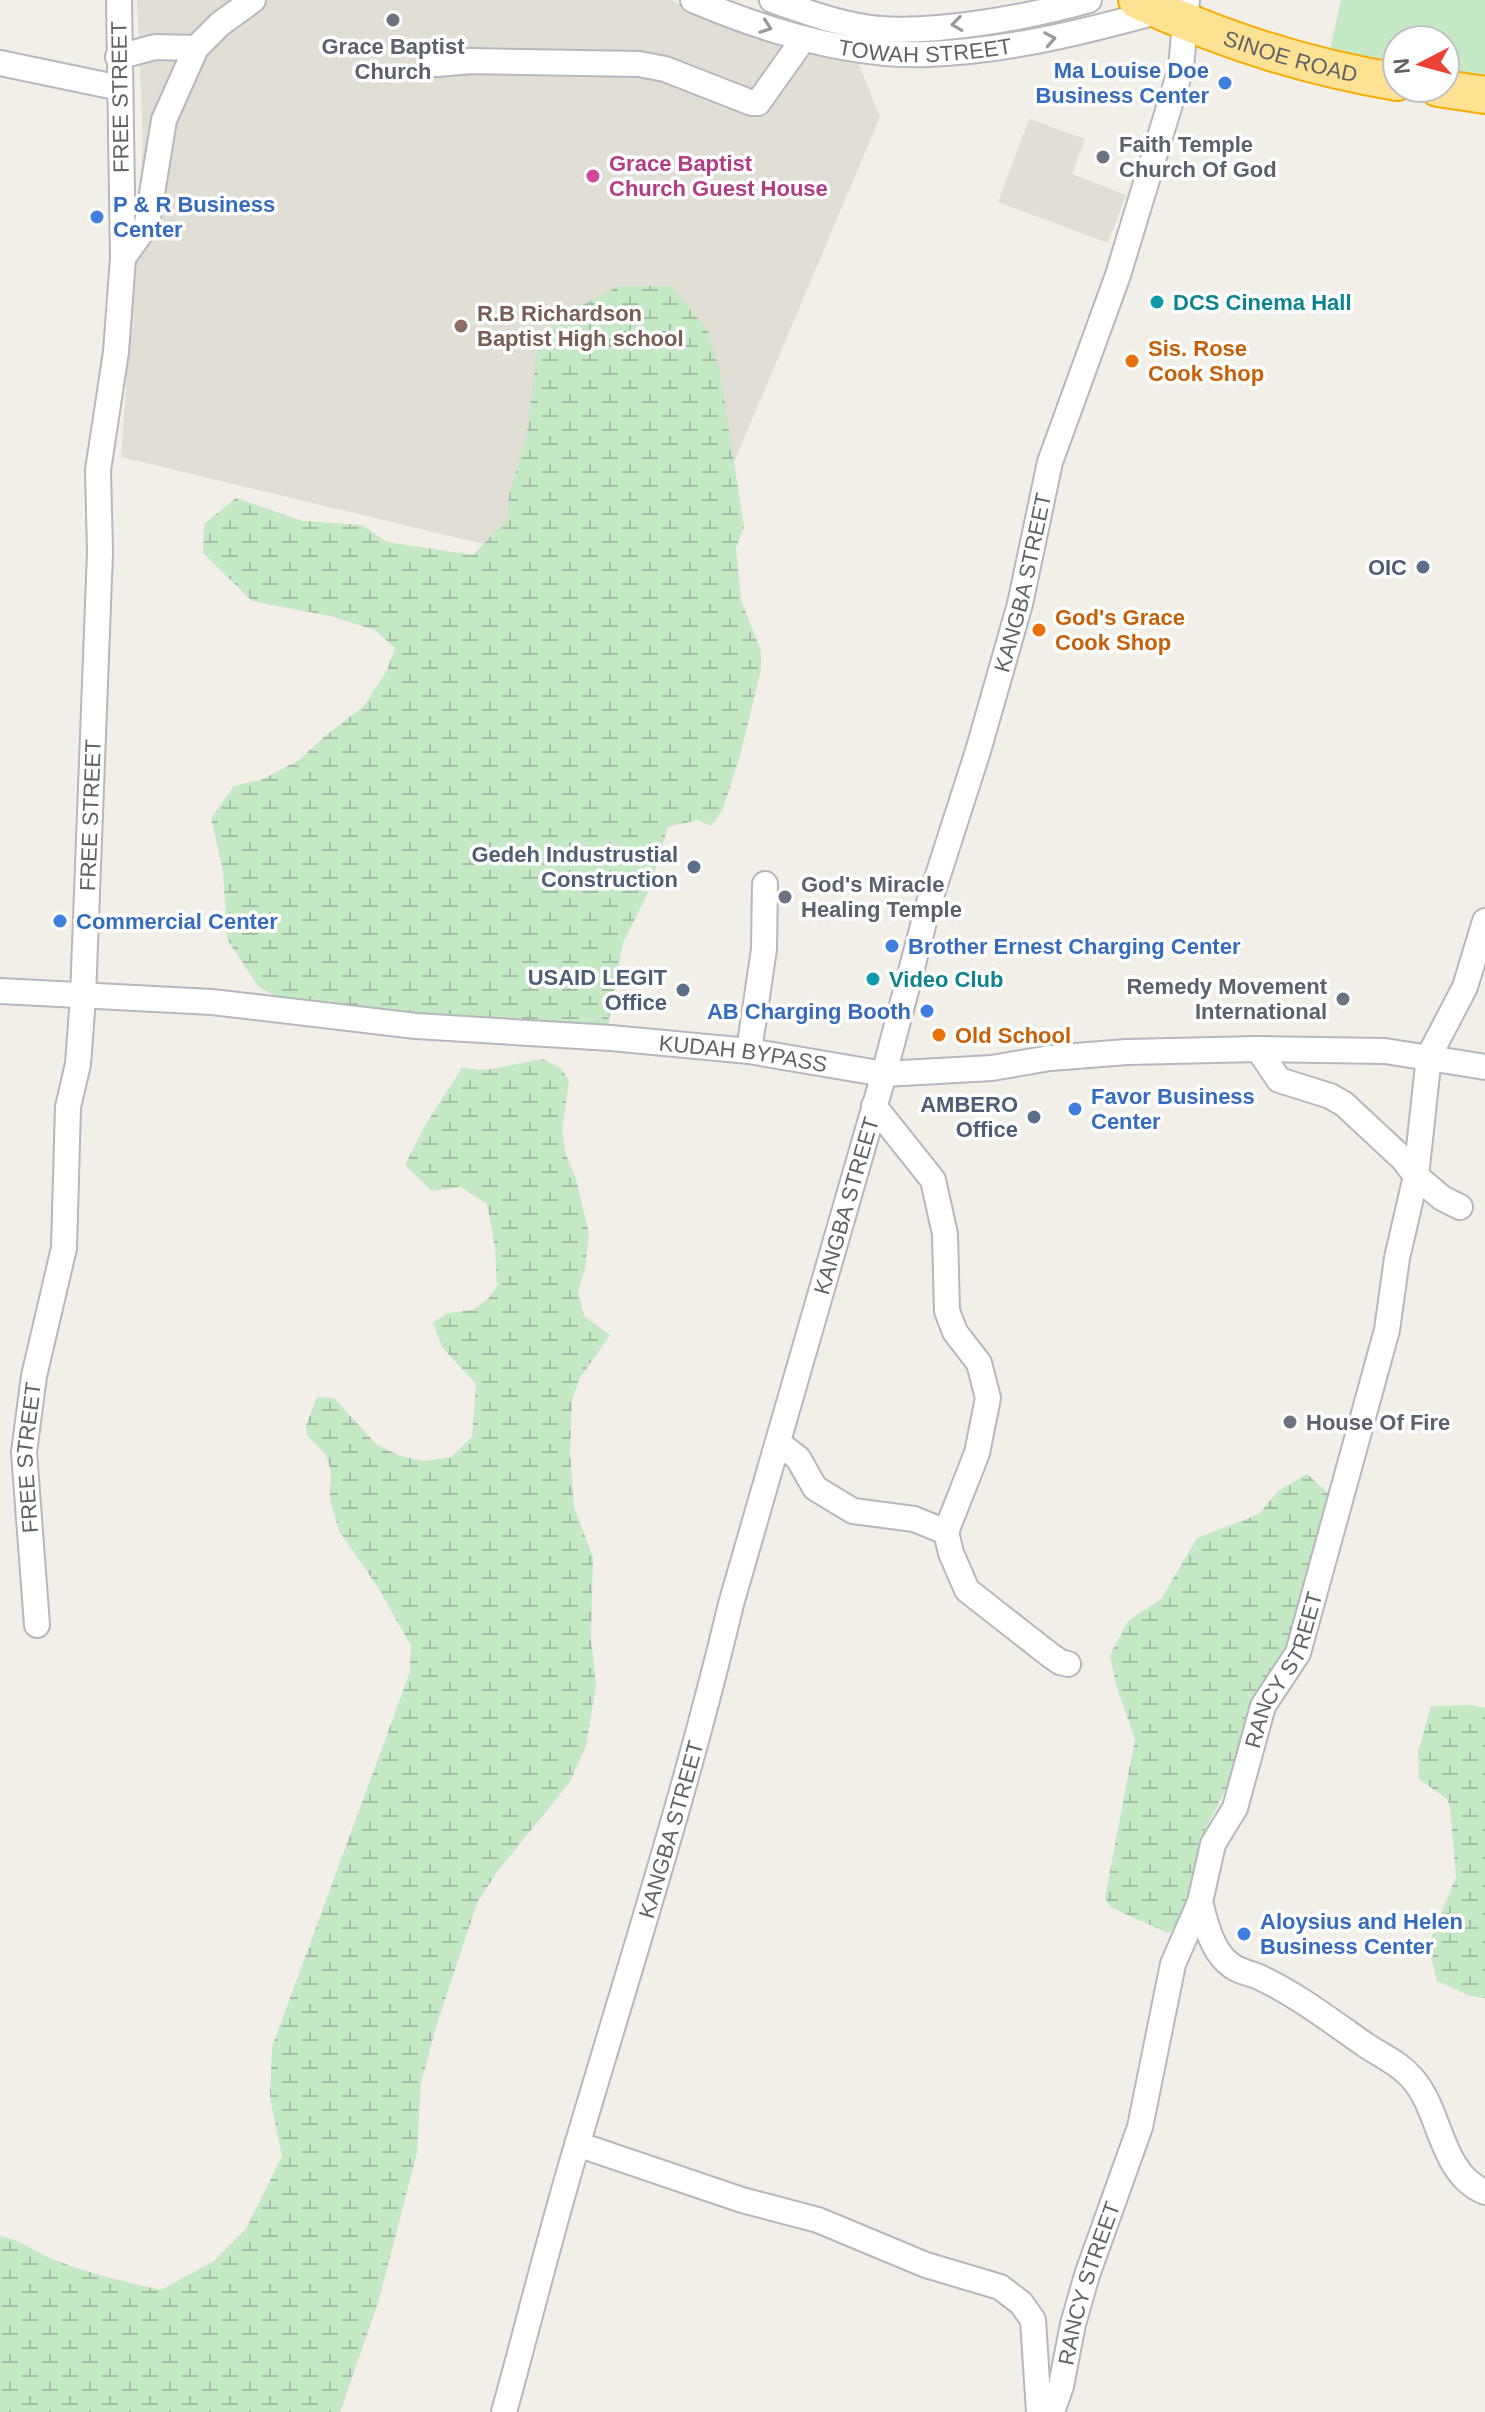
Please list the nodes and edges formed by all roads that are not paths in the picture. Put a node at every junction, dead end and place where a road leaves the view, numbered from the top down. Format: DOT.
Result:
graph roads {
  1 [pos="119,0"];
  2 [pos="253,0"];
  3 [pos="693,0"];
  4 [pos="772,0"];
  5 [pos="1089,0"];
  6 [pos="1168,9"];
  7 [pos="196,48"];
  8 [pos="797,48"];
  9 [pos="118,57"];
  10 [pos="0,63"];
  11 [pos="436,64"];
  12 [pos="1381,78"];
  13 [pos="120,88"];
  14 [pos="1461,91"];
  15 [pos="1485,95"];
  16 [pos="123,258"];
  17 [pos="765,884"];
  18 [pos="1485,921"];
  19 [pos="0,991"];
  20 [pos="83,997"];
  21 [pos="1258,1049"];
  22 [pos="749,1051"];
  23 [pos="1429,1056"];
  24 [pos="1485,1067"];
  25 [pos="884,1074"];
  26 [pos="874,1106"];
  27 [pos="1416,1176"];
  28 [pos="1460,1207"];
  29 [pos="778,1443"];
  30 [pos="946,1532"];
  31 [pos="37,1625"];
  32 [pos="1068,1664"];
  33 [pos="1200,1902"];
  34 [pos="577,2144"];
  35 [pos="1485,2192"];
  36 [pos="504,2412"];
  37 [pos="1039,2412"];
  38 [pos="1052,2412"];
  1 -- 9 [label="street, FREE STREET"];
  2 -- 7 [label="street"];
  3 -- 6 [label="street, TOWAH STREET, one-way"];
  5 -- 4 [label="street, TOWAH STREET, one-way"];
  6 -- 12 [label="highway, SINOE ROAD"];
  6 -- 25 [label="street, KANGBA STREET"];
  7 -- 9 [label="street"];
  7 -- 16 [label="street"];
  8 -- 11 [label="street"];
  9 -- 13 [label="street, FREE STREET"];
  10 -- 13 [label="street"];
  13 -- 16 [label="street, FREE STREET"];
  14 -- 15 [label="highway"];
  16 -- 20 [label="street, FREE STREET"];
  17 -- 22 [label="street"];
  18 -- 23 [label="street, RANCY STREET"];
  19 -- 20 [label="street, KUDAH BYPASS"];
  20 -- 22 [label="street, KUDAH BYPASS"];
  20 -- 31 [label="street, FREE STREET"];
  21 -- 23 [label="street, KUDAH BYPASS"];
  21 -- 25 [label="street, KUDAH BYPASS"];
  21 -- 27 [label="street"];
  22 -- 25 [label="street, KUDAH BYPASS"];
  23 -- 24 [label="street, KUDAH BYPASS"];
  23 -- 27 [label="street, RANCY STREET"];
  25 -- 26 [label="street, KANGBA STREET"];
  26 -- 29 [label="street, KANGBA STREET"];
  26 -- 30 [label="street"];
  27 -- 28 [label="street"];
  27 -- 33 [label="street, RANCY STREET"];
  29 -- 30 [label="street"];
  29 -- 34 [label="street, KANGBA STREET"];
  30 -- 32 [label="street"];
  33 -- 35 [label="street"];
  33 -- 38 [label="street, RANCY STREET"];
  34 -- 36 [label="street, KANGBA STREET"];
  34 -- 37 [label="street"];
}
